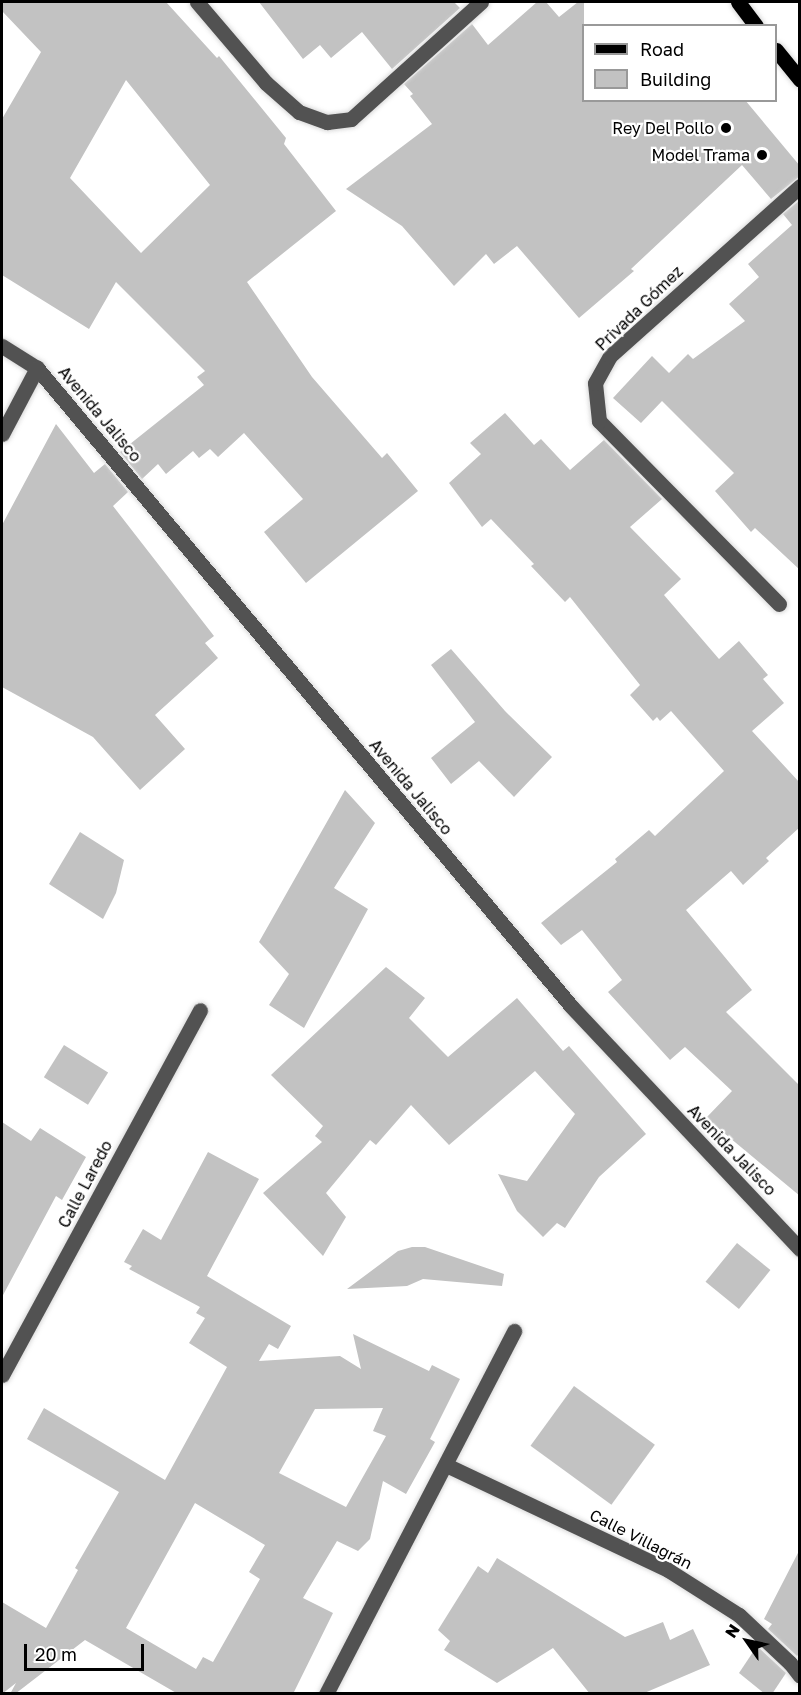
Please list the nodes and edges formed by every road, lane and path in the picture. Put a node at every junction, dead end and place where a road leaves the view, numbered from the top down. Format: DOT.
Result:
graph roads {
  1 [pos="197,2"];
  2 [pos="481,2"];
  3 [pos="738,2"];
  4 [pos="754,24"];
  5 [pos="777,51"];
  6 [pos="800,80"];
  7 [pos="800,186"];
  8 [pos="2,346"];
  9 [pos="37,368"];
  10 [pos="2,434"];
  11 [pos="779,604"];
  12 [pos="200,1010"];
  13 [pos="800,1249"];
  14 [pos="514,1331"];
  15 [pos="2,1375"];
  16 [pos="446,1466"];
  17 [pos="800,1676"];
  18 [pos="326,1694"];
  1 -- 2 [label="street"];
  3 -- 4 [label="main road"];
  5 -- 6 [label="main road"];
  7 -- 11 [label="street, Privada Gómez"];
  8 -- 9 [label="street, Avenida Jalisco"];
  9 -- 10 [label="street"];
  9 -- 13 [label="street, Avenida Jalisco"];
  12 -- 15 [label="street, Calle Laredo"];
  14 -- 16 [label="street"];
  16 -- 17 [label="street, Calle Villagrán"];
  16 -- 18 [label="street"];
}
